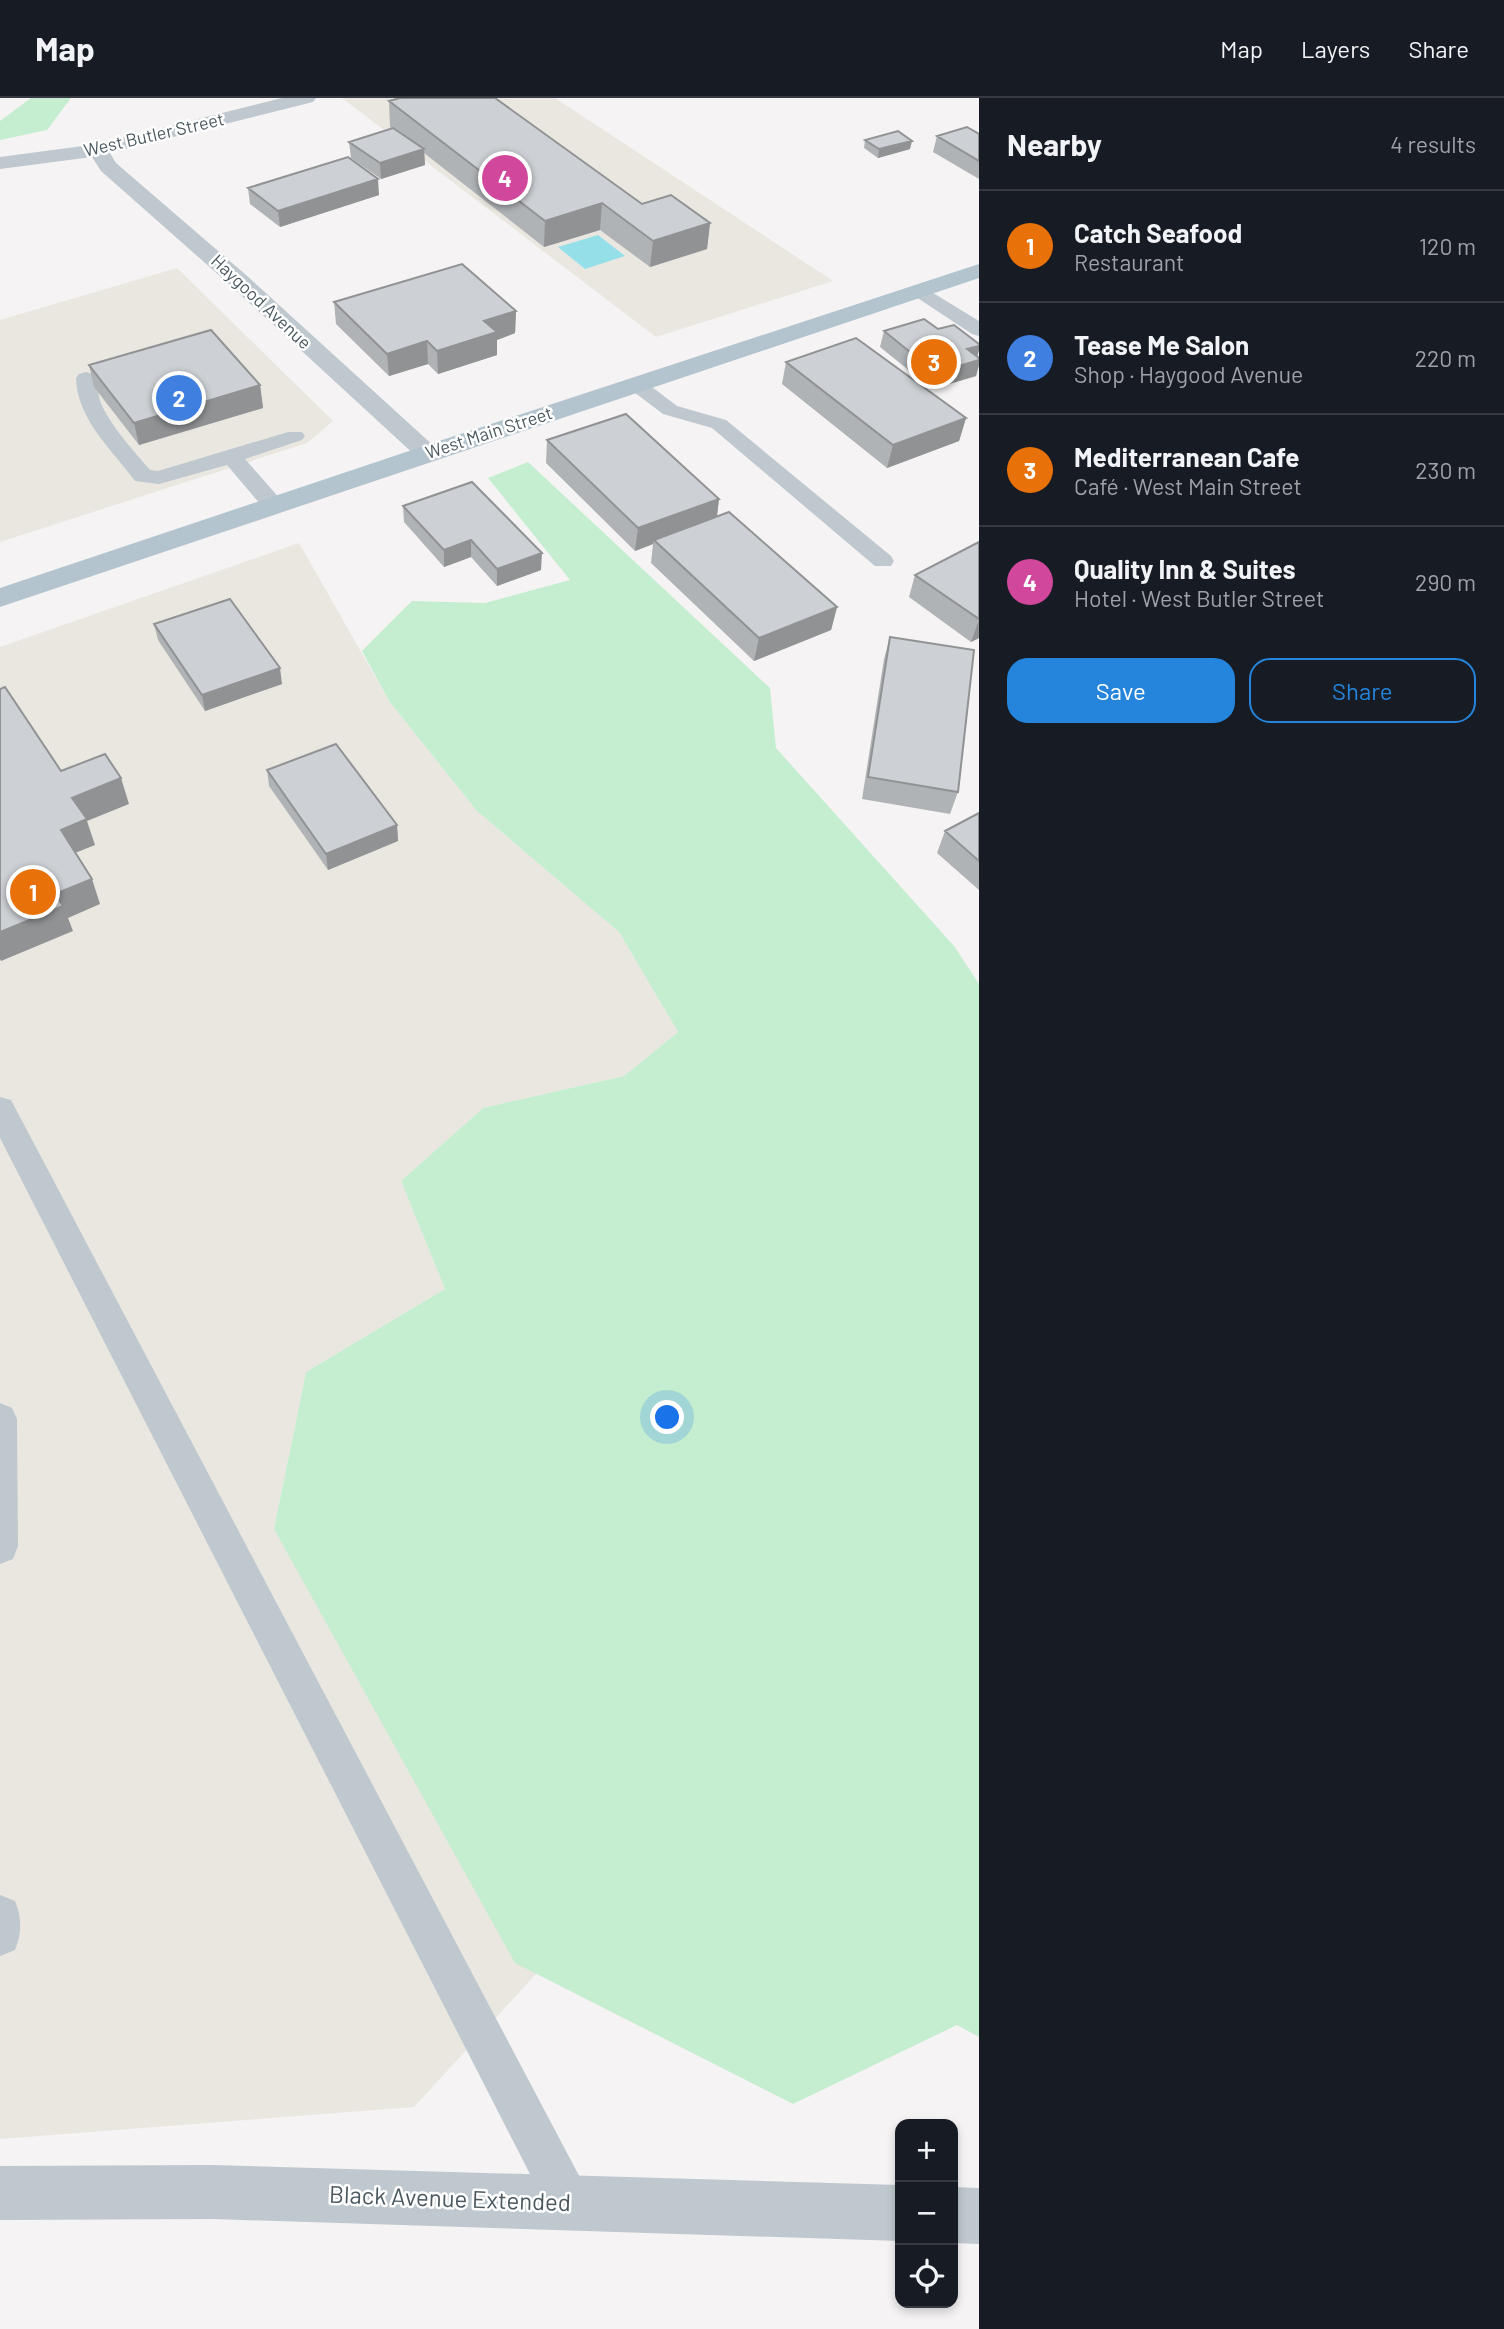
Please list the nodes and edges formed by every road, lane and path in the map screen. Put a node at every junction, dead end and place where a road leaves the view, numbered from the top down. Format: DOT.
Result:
graph roads {
  1 [pos="306,98"];
  2 [pos="98,150"];
  3 [pos="0,163"];
  4 [pos="979,271"];
  5 [pos="920,291"];
  6 [pos="975,324"];
  7 [pos="86,377"];
  8 [pos="637,385"];
  9 [pos="295,436"];
  10 [pos="427,453"];
  11 [pos="232,457"];
  12 [pos="274,506"];
  13 [pos="883,561"];
  14 [pos="0,597"];
  15 [pos="0,1109"];
  16 [pos="0,1419"];
  17 [pos="0,1546"];
  18 [pos="0,1916"];
  19 [pos="0,1935"];
  20 [pos="0,2193"];
  21 [pos="569,2203"];
  22 [pos="895,2213"];
  23 [pos="958,2215"];
  24 [pos="979,2216"];
  1 -- 2 [label="street, West Butler Street"];
  2 -- 3 [label="street, West Butler Street"];
  2 -- 10 [label="street, Haygood Avenue"];
  4 -- 5 [label="main road, West Main Street"];
  5 -- 6 [label="lane"];
  5 -- 8 [label="main road, West Main Street"];
  7 -- 11 [label="lane"];
  8 -- 10 [label="main road, West Main Street"];
  8 -- 13 [label="lane"];
  9 -- 11 [label="lane"];
  10 -- 12 [label="main road, West Main Street"];
  11 -- 12 [label="lane"];
  12 -- 14 [label="main road, West Main Street"];
  15 -- 21 [label="lane"];
  16 -- 17 [label="lane"];
  18 -- 19 [label="lane"];
  20 -- 21 [label="street, Black Avenue Extended"];
  21 -- 22 [label="street, Black Avenue Extended"];
  23 -- 24 [label="street"];
}
